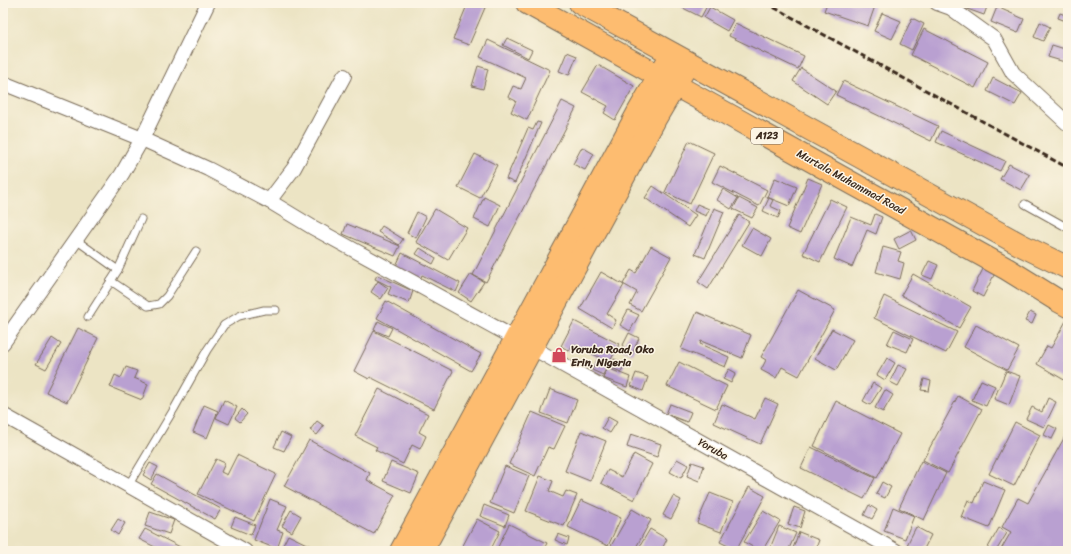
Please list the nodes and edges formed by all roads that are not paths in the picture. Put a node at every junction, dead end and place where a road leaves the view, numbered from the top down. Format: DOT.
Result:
graph roads {
  1 [pos="208,3"];
  2 [pos="527,3"];
  3 [pos="580,3"];
  4 [pos="937,3"];
  5 [pos="680,58"];
  6 [pos="344,76"];
  7 [pos="667,80"];
  8 [pos="3,82"];
  9 [pos="1068,123"];
  10 [pos="142,139"];
  11 [pos="269,201"];
  12 [pos="1024,204"];
  13 [pos="141,219"];
  14 [pos="1068,228"];
  15 [pos="76,240"];
  16 [pos="1021,245"];
  17 [pos="196,251"];
  18 [pos="1068,268"];
  19 [pos="1007,269"];
  20 [pos="118,270"];
  21 [pos="111,281"];
  22 [pos="1068,281"];
  23 [pos="1068,292"];
  24 [pos="1068,306"];
  25 [pos="276,310"];
  26 [pos="88,317"];
  27 [pos="3,343"];
  28 [pos="523,343"];
  29 [pos="3,415"];
  30 [pos="128,486"];
  31 [pos="245,551"];
  32 [pos="401,551"];
  33 [pos="422,551"];
  34 [pos="896,551"];
  1 -- 10 [label="street"];
  2 -- 7 [label="main road, Murtala Muhammad Road / A123"];
  3 -- 5 [label="main road, A123"];
  4 -- 9 [label="street"];
  5 -- 7 [label="main road"];
  5 -- 16 [label="main road, A123"];
  6 -- 11 [label="street"];
  7 -- 19 [label="main road, Murtala Muhammad Road / A123"];
  7 -- 28 [label="main road"];
  8 -- 10 [label="street, Yoruba"];
  10 -- 11 [label="street, Yoruba"];
  10 -- 15 [label="street"];
  11 -- 28 [label="street, Yoruba"];
  12 -- 14 [label="lane"];
  13 -- 20 [label="lane"];
  15 -- 20 [label="lane"];
  15 -- 27 [label="street"];
  16 -- 18 [label="main road, A123"];
  16 -- 22 [label="main road, A123"];
  17 -- 21 [label="lane"];
  19 -- 23 [label="main road, Murtala Muhammad Road / A123"];
  19 -- 24 [label="main road, Murtala Muhammad Road / A123"];
  20 -- 21 [label="lane"];
  21 -- 26 [label="lane"];
  25 -- 30 [label="lane"];
  28 -- 32 [label="main road"];
  28 -- 33 [label="main road"];
  28 -- 34 [label="street, Yoruba"];
  29 -- 30 [label="street"];
  30 -- 31 [label="street"];
}
